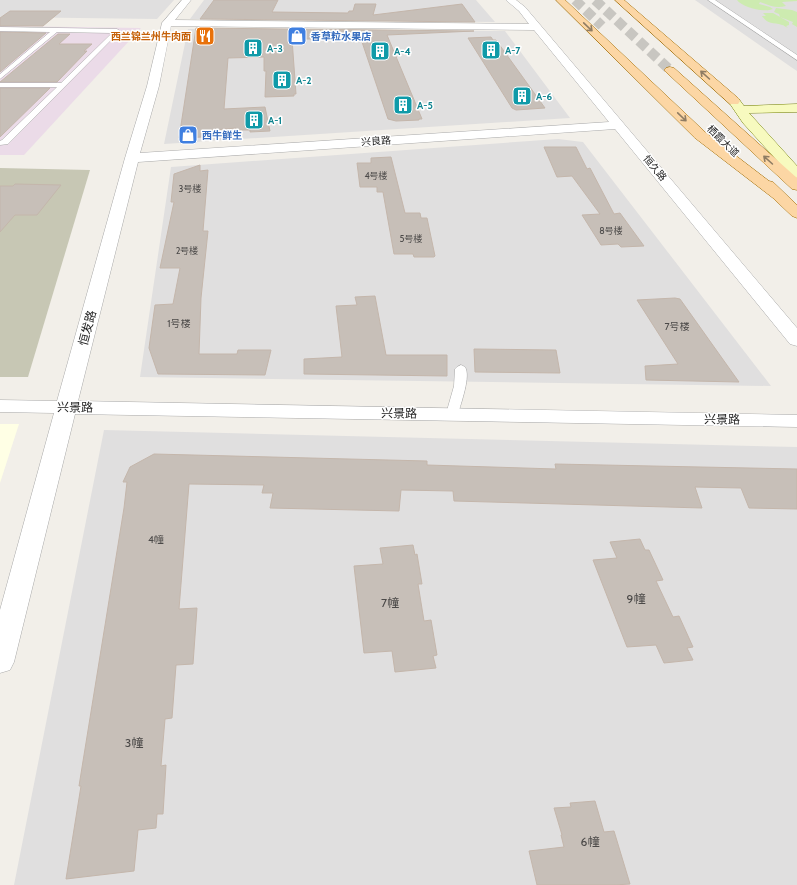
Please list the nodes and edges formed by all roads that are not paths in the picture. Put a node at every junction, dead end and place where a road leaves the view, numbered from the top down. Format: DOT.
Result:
graph roads {
  1 [pos="187,0"];
  2 [pos="510,0"];
  3 [pos="560,0"];
  4 [pos="619,0"];
  5 [pos="711,0"];
  6 [pos="167,22"];
  7 [pos="537,27"];
  8 [pos="0,29"];
  9 [pos="55,30"];
  10 [pos="797,58"];
  11 [pos="707,63"];
  12 [pos="648,70"];
  13 [pos="670,70"];
  14 [pos="0,77"];
  15 [pos="0,85"];
  16 [pos="62,85"];
  17 [pos="797,108"];
  18 [pos="741,110"];
  19 [pos="797,116"];
  20 [pos="619,124"];
  21 [pos="0,143"];
  22 [pos="132,158"];
  23 [pos="797,174"];
  24 [pos="797,186"];
  25 [pos="778,195"];
  26 [pos="797,213"];
  27 [pos="797,340"];
  28 [pos="461,369"];
  29 [pos="0,406"];
  30 [pos="66,407"];
  31 [pos="452,414"];
  32 [pos="797,421"];
  33 [pos="0,662"];
  1 -- 6 [label="street, 恒发路"];
  2 -- 7 [label="street, 恒久路"];
  3 -- 25 [label="main road, one-way"];
  18 -- 4 [label="main road, one-way"];
  5 -- 10 [label="lane"];
  6 -- 7 [label="street"];
  6 -- 22 [label="street, 恒发路"];
  7 -- 20 [label="street, 恒久路"];
  8 -- 9 [label="lane"];
  9 -- 14 [label="lane"];
  9 -- 16 [label="lane"];
  11 -- 18 [label="main road"];
  12 -- 25 [label="main road, 栖霞大道"];
  24 -- 13 [label="main road, 栖霞大道, one-way"];
  15 -- 16 [label="lane"];
  16 -- 21 [label="lane"];
  17 -- 18 [label="street"];
  18 -- 19 [label="street"];
  18 -- 23 [label="street"];
  20 -- 22 [label="street, 兴良路"];
  20 -- 27 [label="street, 恒久路"];
  22 -- 30 [label="street, 恒发路"];
  25 -- 26 [label="main road, 栖霞大道"];
  28 -- 31 [label="lane"];
  29 -- 30 [label="street, 兴景路"];
  30 -- 31 [label="street, 兴景路"];
  30 -- 33 [label="street, 恒发路"];
  31 -- 32 [label="street, 兴景路"];
}
